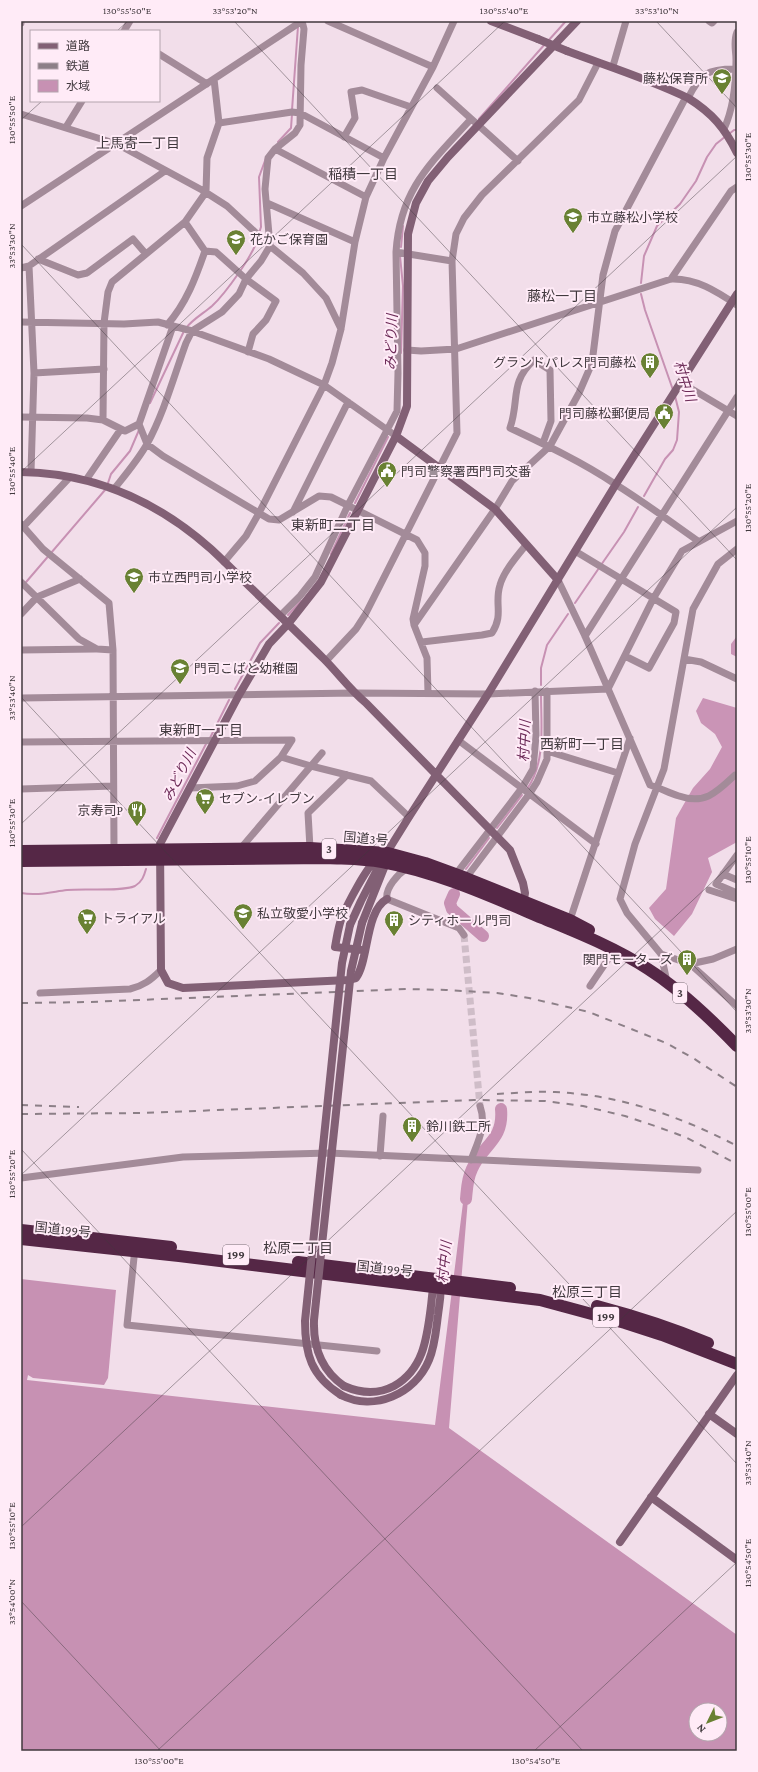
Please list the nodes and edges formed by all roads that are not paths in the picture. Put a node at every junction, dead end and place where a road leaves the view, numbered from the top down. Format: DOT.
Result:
graph roads {
  1 [pos="130,21"];
  2 [pos="302,21"];
  3 [pos="328,21"];
  4 [pos="454,21"];
  5 [pos="491,21"];
  6 [pos="577,21"];
  7 [pos="626,21"];
  8 [pos="709,21"];
  9 [pos="714,21"];
  10 [pos="125,30"];
  11 [pos="737,32"];
  12 [pos="160,55"];
  13 [pos="598,63"];
  14 [pos="613,66"];
  15 [pos="432,67"];
  16 [pos="735,69"];
  17 [pos="214,79"];
  18 [pos="207,84"];
  19 [pos="437,88"];
  20 [pos="687,98"];
  21 [pos="81,102"];
  22 [pos="411,107"];
  23 [pos="300,113"];
  24 [pos="21,114"];
  25 [pos="471,119"];
  26 [pos="219,123"];
  27 [pos="478,126"];
  28 [pos="66,127"];
  29 [pos="725,130"];
  30 [pos="344,137"];
  31 [pos="117,144"];
  32 [pos="275,149"];
  33 [pos="737,153"];
  34 [pos="384,158"];
  35 [pos="518,161"];
  36 [pos="165,171"];
  37 [pos="737,186"];
  38 [pos="206,192"];
  39 [pos="366,198"];
  40 [pos="267,203"];
  41 [pos="21,206"];
  42 [pos="185,222"];
  43 [pos="355,242"];
  44 [pos="270,246"];
  45 [pos="206,251"];
  46 [pos="396,252"];
  47 [pos="146,254"];
  48 [pos="407,254"];
  49 [pos="38,259"];
  50 [pos="452,261"];
  51 [pos="29,266"];
  52 [pos="21,268"];
  53 [pos="246,279"];
  54 [pos="670,279"];
  55 [pos="737,294"];
  56 [pos="600,302"];
  57 [pos="735,304"];
  58 [pos="21,322"];
  59 [pos="33,322"];
  60 [pos="104,323"];
  61 [pos="170,326"];
  62 [pos="341,329"];
  63 [pos="192,331"];
  64 [pos="456,349"];
  65 [pos="407,350"];
  66 [pos="248,352"];
  67 [pos="104,369"];
  68 [pos="34,373"];
  69 [pos="324,385"];
  70 [pos="678,385"];
  71 [pos="737,397"];
  72 [pos="348,402"];
  73 [pos="728,411"];
  74 [pos="737,416"];
  75 [pos="21,417"];
  76 [pos="34,417"];
  77 [pos="103,420"];
  78 [pos="139,424"];
  79 [pos="121,429"];
  80 [pos="388,430"];
  81 [pos="396,436"];
  82 [pos="147,444"];
  83 [pos="546,444"];
  84 [pos="440,469"];
  85 [pos="21,472"];
  86 [pos="31,472"];
  87 [pos="70,477"];
  88 [pos="86,480"];
  89 [pos="616,484"];
  90 [pos="112,488"];
  91 [pos="348,505"];
  92 [pos="495,509"];
  93 [pos="358,511"];
  94 [pos="259,514"];
  95 [pos="292,514"];
  96 [pos="662,516"];
  97 [pos="737,521"];
  98 [pos="22,526"];
  99 [pos="405,535"];
  100 [pos="698,541"];
  101 [pos="526,545"];
  102 [pos="737,549"];
  103 [pos="575,551"];
  104 [pos="224,562"];
  105 [pos="80,579"];
  106 [pos="622,579"];
  107 [pos="558,580"];
  108 [pos="21,582"];
  109 [pos="37,597"];
  110 [pos="654,599"];
  111 [pos="21,614"];
  112 [pos="280,616"];
  113 [pos="288,624"];
  114 [pos="414,624"];
  115 [pos="585,636"];
  116 [pos="422,642"];
  117 [pos="97,649"];
  118 [pos="21,650"];
  119 [pos="113,650"];
  120 [pos="625,656"];
  121 [pos="684,659"];
  122 [pos="326,661"];
  123 [pos="737,679"];
  124 [pos="608,689"];
  125 [pos="535,691"];
  126 [pos="547,691"];
  127 [pos="355,693"];
  128 [pos="428,693"];
  129 [pos="488,694"];
  130 [pos="239,695"];
  131 [pos="113,696"];
  132 [pos="21,698"];
  133 [pos="630,738"];
  134 [pos="113,740"];
  135 [pos="458,740"];
  136 [pos="214,741"];
  137 [pos="21,742"];
  138 [pos="547,751"];
  139 [pos="322,753"];
  140 [pos="281,757"];
  141 [pos="311,766"];
  142 [pos="618,773"];
  143 [pos="436,774"];
  144 [pos="347,775"];
  145 [pos="737,776"];
  146 [pos="113,786"];
  147 [pos="658,787"];
  148 [pos="190,788"];
  149 [pos="522,788"];
  150 [pos="21,789"];
  151 [pos="530,793"];
  152 [pos="409,817"];
  153 [pos="490,829"];
  154 [pos="498,837"];
  155 [pos="596,844"];
  156 [pos="241,848"];
  157 [pos="310,848"];
  158 [pos="114,850"];
  159 [pos="21,851"];
  160 [pos="159,855"];
  161 [pos="737,855"];
  162 [pos="383,860"];
  163 [pos="21,861"];
  164 [pos="734,864"];
  165 [pos="407,868"];
  166 [pos="723,874"];
  167 [pos="461,876"];
  168 [pos="737,880"];
  169 [pos="709,890"];
  170 [pos="737,894"];
  171 [pos="387,899"];
  172 [pos="737,899"];
  173 [pos="523,905"];
  174 [pos="570,920"];
  175 [pos="464,935"];
  176 [pos="615,949"];
  177 [pos="364,950"];
  178 [pos="737,950"];
  179 [pos="661,954"];
  180 [pos="690,964"];
  181 [pos="161,970"];
  182 [pos="667,983"];
  183 [pos="590,986"];
  184 [pos="40,993"];
  185 [pos="737,1006"];
  186 [pos="737,1046"];
  187 [pos="480,1106"];
  188 [pos="383,1116"];
  189 [pos="380,1156"];
  190 [pos="470,1160"];
  191 [pos="698,1170"];
  192 [pos="21,1178"];
  193 [pos="21,1230"];
  194 [pos="21,1239"];
  195 [pos="135,1247"];
  196 [pos="443,1284"];
  197 [pos="469,1286"];
  198 [pos="377,1352"];
  199 [pos="737,1356"];
  200 [pos="737,1364"];
  201 [pos="737,1374"];
  202 [pos="709,1414"];
  203 [pos="737,1434"];
  204 [pos="651,1497"];
  205 [pos="620,1542"];
  206 [pos="737,1560"];
  1 -- 10 [label="street"];
  2 -- 17 [label="street"];
  2 -- 23 [label="street"];
  3 -- 15 [label="street"];
  4 -- 15 [label="street"];
  5 -- 13 [label="street, bridge"];
  6 -- 27 [label="street"];
  7 -- 14 [label="street"];
  8 -- 9 [label="street"];
  11 -- 16 [label="street"];
  12 -- 18 [label="street"];
  13 -- 14 [label="street"];
  13 -- 35 [label="street"];
  14 -- 20 [label="street"];
  15 -- 22 [label="street"];
  16 -- 20 [label="street"];
  16 -- 29 [label="street"];
  17 -- 18 [label="street"];
  17 -- 26 [label="street"];
  18 -- 31 [label="street"];
  19 -- 25 [label="street"];
  20 -- 29 [label="street"];
  20 -- 56 [label="street"];
  21 -- 28 [label="street"];
  22 -- 30 [label="street"];
  22 -- 34 [label="street"];
  23 -- 26 [label="street"];
  23 -- 30 [label="street"];
  23 -- 32 [label="street"];
  24 -- 28 [label="street"];
  25 -- 27 [label="street"];
  25 -- 46 [label="street"];
  26 -- 38 [label="street"];
  27 -- 35 [label="street"];
  27 -- 48 [label="street"];
  28 -- 31 [label="street"];
  29 -- 33 [label="street"];
  30 -- 34 [label="street"];
  31 -- 36 [label="street"];
  31 -- 41 [label="street"];
  32 -- 39 [label="street"];
  32 -- 40 [label="street"];
  34 -- 39 [label="street"];
  35 -- 50 [label="street"];
  36 -- 38 [label="street"];
  36 -- 49 [label="street"];
  37 -- 54 [label="street"];
  38 -- 42 [label="street"];
  38 -- 44 [label="street"];
  39 -- 43 [label="street"];
  40 -- 43 [label="street"];
  40 -- 44 [label="street"];
  42 -- 45 [label="street"];
  42 -- 47 [label="street"];
  43 -- 62 [label="street"];
  44 -- 53 [label="street"];
  44 -- 62 [label="street"];
  45 -- 53 [label="street"];
  45 -- 61 [label="street"];
  46 -- 48 [label="street"];
  46 -- 80 [label="street"];
  47 -- 49 [label="street"];
  47 -- 60 [label="street"];
  48 -- 50 [label="street"];
  48 -- 65 [label="street"];
  49 -- 51 [label="street"];
  50 -- 64 [label="street"];
  51 -- 52 [label="street"];
  51 -- 59 [label="street"];
  53 -- 63 [label="street"];
  53 -- 66 [label="street"];
  54 -- 56 [label="street"];
  54 -- 57 [label="street"];
  55 -- 57 [label="street"];
  56 -- 64 [label="street"];
  56 -- 83 [label="street"];
  57 -- 70 [label="street"];
  58 -- 59 [label="street"];
  59 -- 60 [label="street"];
  59 -- 68 [label="street"];
  60 -- 61 [label="street"];
  60 -- 67 [label="street"];
  61 -- 63 [label="street"];
  61 -- 78 [label="street"];
  62 -- 69 [label="street"];
  63 -- 66 [label="street"];
  63 -- 82 [label="street"];
  64 -- 65 [label="street"];
  64 -- 84 [label="street"];
  65 -- 81 [label="street"];
  66 -- 69 [label="street"];
  67 -- 68 [label="street"];
  67 -- 77 [label="street"];
  68 -- 76 [label="street"];
  69 -- 72 [label="street"];
  69 -- 94 [label="street"];
  70 -- 73 [label="street"];
  70 -- 89 [label="street"];
  71 -- 73 [label="street"];
  72 -- 80 [label="street"];
  72 -- 95 [label="street"];
  73 -- 74 [label="street"];
  73 -- 96 [label="street"];
  75 -- 76 [label="street"];
  76 -- 77 [label="street"];
  76 -- 86 [label="street"];
  77 -- 79 [label="street"];
  78 -- 79 [label="street"];
  78 -- 82 [label="street"];
  79 -- 88 [label="street"];
  80 -- 81 [label="street"];
  80 -- 91 [label="street"];
  81 -- 84 [label="street"];
  81 -- 93 [label="street"];
  82 -- 90 [label="street"];
  82 -- 94 [label="street"];
  83 -- 83 [label="street"];
  83 -- 89 [label="street"];
  83 -- 92 [label="street"];
  84 -- 92 [label="street"];
  84 -- 99 [label="street"];
  85 -- 86 [label="street"];
  86 -- 87 [label="street"];
  87 -- 88 [label="street"];
  87 -- 98 [label="street"];
  88 -- 90 [label="street"];
  89 -- 96 [label="street"];
  89 -- 103 [label="street"];
  90 -- 104 [label="street"];
  91 -- 93 [label="street"];
  91 -- 95 [label="street"];
  91 -- 112 [label="street"];
  92 -- 101 [label="street"];
  92 -- 114 [label="street"];
  93 -- 99 [label="street"];
  93 -- 113 [label="street"];
  94 -- 95 [label="street"];
  94 -- 104 [label="street"];
  96 -- 100 [label="street"];
  96 -- 106 [label="street"];
  97 -- 100 [label="street"];
  98 -- 105 [label="street"];
  99 -- 114 [label="street"];
  99 -- 122 [label="street"];
  100 -- 110 [label="street"];
  101 -- 107 [label="street"];
  101 -- 116 [label="street"];
  102 -- 121 [label="street"];
  103 -- 106 [label="street"];
  103 -- 107 [label="street"];
  104 -- 112 [label="street"];
  105 -- 109 [label="street"];
  105 -- 119 [label="street"];
  106 -- 110 [label="street"];
  106 -- 115 [label="street"];
  107 -- 115 [label="street"];
  107 -- 129 [label="street"];
  108 -- 109 [label="street"];
  109 -- 111 [label="street"];
  109 -- 117 [label="street"];
  110 -- 120 [label="street"];
  110 -- 120 [label="street"];
  112 -- 113 [label="street"];
  113 -- 122 [label="street"];
  113 -- 130 [label="street"];
  114 -- 116 [label="street"];
  115 -- 124 [label="street"];
  116 -- 128 [label="street"];
  117 -- 118 [label="street"];
  117 -- 119 [label="street"];
  119 -- 131 [label="street"];
  120 -- 124 [label="street"];
  121 -- 123 [label="street"];
  121 -- 147 [label="street"];
  122 -- 127 [label="street"];
  124 -- 126 [label="street"];
  124 -- 133 [label="street"];
  125 -- 126 [label="street"];
  125 -- 129 [label="street"];
  125 -- 149 [label="street"];
  126 -- 138 [label="street"];
  127 -- 128 [label="street"];
  127 -- 130 [label="street"];
  127 -- 143 [label="street"];
  128 -- 129 [label="street"];
  129 -- 135 [label="street"];
  130 -- 131 [label="street"];
  130 -- 136 [label="street"];
  131 -- 132 [label="street"];
  131 -- 134 [label="street"];
  133 -- 142 [label="street"];
  133 -- 147 [label="street"];
  134 -- 136 [label="street"];
  134 -- 137 [label="street"];
  134 -- 146 [label="street"];
  135 -- 143 [label="street"];
  135 -- 149 [label="street"];
  136 -- 140 [label="street"];
  136 -- 148 [label="street"];
  138 -- 142 [label="street"];
  138 -- 151 [label="street"];
  139 -- 141 [label="street"];
  140 -- 141 [label="street"];
  140 -- 148 [label="street"];
  141 -- 144 [label="street"];
  141 -- 156 [label="street"];
  142 -- 155 [label="street"];
  143 -- 152 [label="street"];
  143 -- 153 [label="street"];
  144 -- 152 [label="street"];
  144 -- 157 [label="street"];
  145 -- 147 [label="street"];
  146 -- 150 [label="street"];
  146 -- 158 [label="street"];
  147 -- 179 [label="street"];
  148 -- 160 [label="street"];
  149 -- 151 [label="street"];
  149 -- 153 [label="street"];
  151 -- 154 [label="street"];
  151 -- 155 [label="street"];
  152 -- 162 [label="street"];
  153 -- 154 [label="street"];
  153 -- 167 [label="street"];
  154 -- 167 [label="street"];
  154 -- 173 [label="street"];
  155 -- 174 [label="street"];
  156 -- 157 [label="highway, 国道3号 / 3"];
  156 -- 160 [label="highway, 国道3号 / 3"];
  157 -- 162 [label="highway, 国道3号 / 3"];
  158 -- 159 [label="highway, 国道3号 / 3"];
  158 -- 160 [label="highway, 国道3号 / 3"];
  160 -- 162 [label="highway, 国道3号 / 3"];
  160 -- 163 [label="highway, 国道3号 / 3"];
  160 -- 181 [label="street"];
  161 -- 164 [label="street"];
  162 -- 165 [label="highway, 国道3号 / 3"];
  162 -- 167 [label="highway, 国道3号 / 3"];
  162 -- 177 [label="street"];
  162 -- 196 [label="street, bridge"];
  162 -- 196 [label="street, bridge"];
  164 -- 166 [label="street"];
  165 -- 171 [label="street"];
  165 -- 173 [label="highway, 国道3号 / 3"];
  166 -- 168 [label="street"];
  166 -- 170 [label="street"];
  167 -- 173 [label="highway, 国道3号 / 3"];
  169 -- 172 [label="street"];
  171 -- 175 [label="street"];
  171 -- 177 [label="street"];
  173 -- 174 [label="highway, 国道3号 / 3"];
  173 -- 176 [label="highway, 国道3号 / 3"];
  174 -- 176 [label="highway, 国道3号 / 3"];
  176 -- 182 [label="highway, 国道3号 / 3"];
  176 -- 183 [label="street"];
  177 -- 181 [label="street"];
  178 -- 180 [label="street"];
  179 -- 180 [label="street"];
  179 -- 182 [label="street"];
  180 -- 185 [label="street"];
  181 -- 184 [label="street"];
  182 -- 186 [label="highway, 国道3号 / 3"];
  187 -- 190 [label="street"];
  188 -- 189 [label="street"];
  189 -- 190 [label="street"];
  189 -- 192 [label="street"];
  190 -- 191 [label="street"];
  193 -- 195 [label="highway, 国道199号 / 199"];
  194 -- 195 [label="highway, 国道199号 / 199"];
  195 -- 196 [label="highway, 国道199号 / 199"];
  195 -- 198 [label="street"];
  196 -- 197 [label="highway, 国道199号 / 199"];
  197 -- 199 [label="highway, 国道199号 / 199"];
  197 -- 200 [label="highway, 国道199号 / 199"];
  201 -- 202 [label="street"];
  202 -- 203 [label="street"];
  202 -- 204 [label="street"];
  204 -- 205 [label="street"];
  204 -- 206 [label="street"];
}
